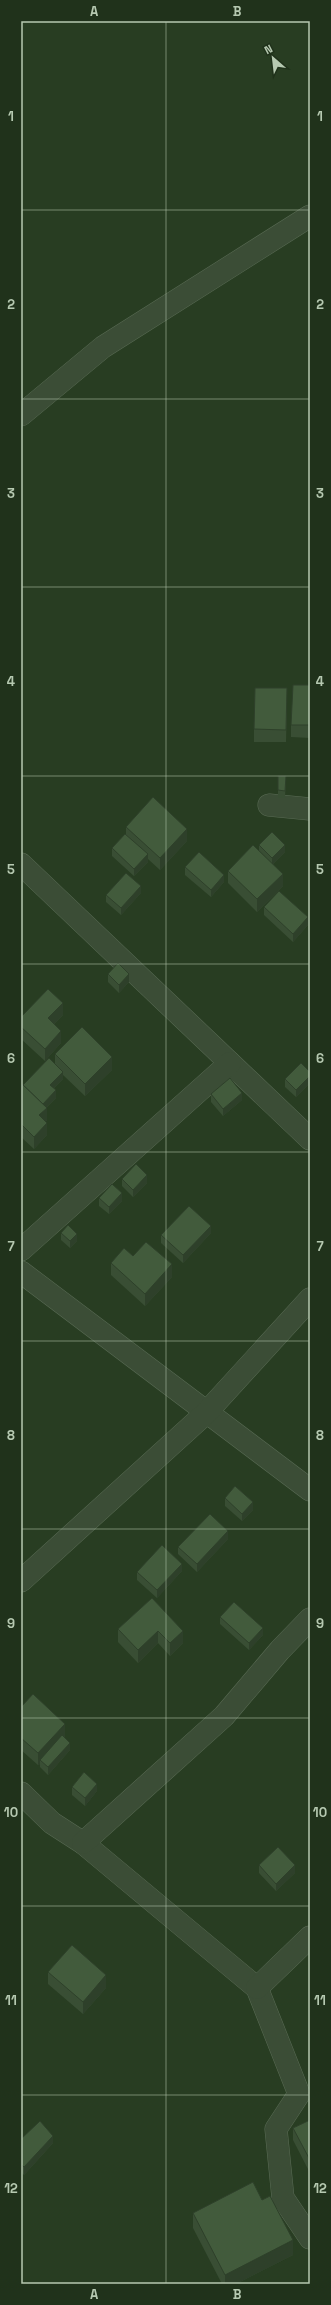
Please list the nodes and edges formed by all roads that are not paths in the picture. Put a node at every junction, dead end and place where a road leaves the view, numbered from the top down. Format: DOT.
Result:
graph roads {
  1 [pos="310,216"];
  2 [pos="21,415"];
  3 [pos="269,806"];
  4 [pos="310,809"];
  5 [pos="21,864"];
  6 [pos="230,1063"];
  7 [pos="310,1139"];
  8 [pos="21,1250"];
  9 [pos="21,1272"];
  10 [pos="310,1299"];
  11 [pos="206,1413"];
  12 [pos="310,1490"];
  13 [pos="21,1581"];
  14 [pos="310,1619"];
  15 [pos="21,1793"];
  16 [pos="83,1843"];
  17 [pos="310,1937"];
  18 [pos="257,1988"];
  19 [pos="310,2238"];
  1 -- 2 [label="street"];
  3 -- 4 [label="street"];
  5 -- 6 [label="street"];
  6 -- 7 [label="street"];
  6 -- 8 [label="street"];
  9 -- 11 [label="street"];
  10 -- 11 [label="street"];
  11 -- 12 [label="street"];
  11 -- 13 [label="street"];
  14 -- 16 [label="street"];
  15 -- 16 [label="street"];
  16 -- 18 [label="street"];
  17 -- 18 [label="street"];
  18 -- 19 [label="street"];
}
